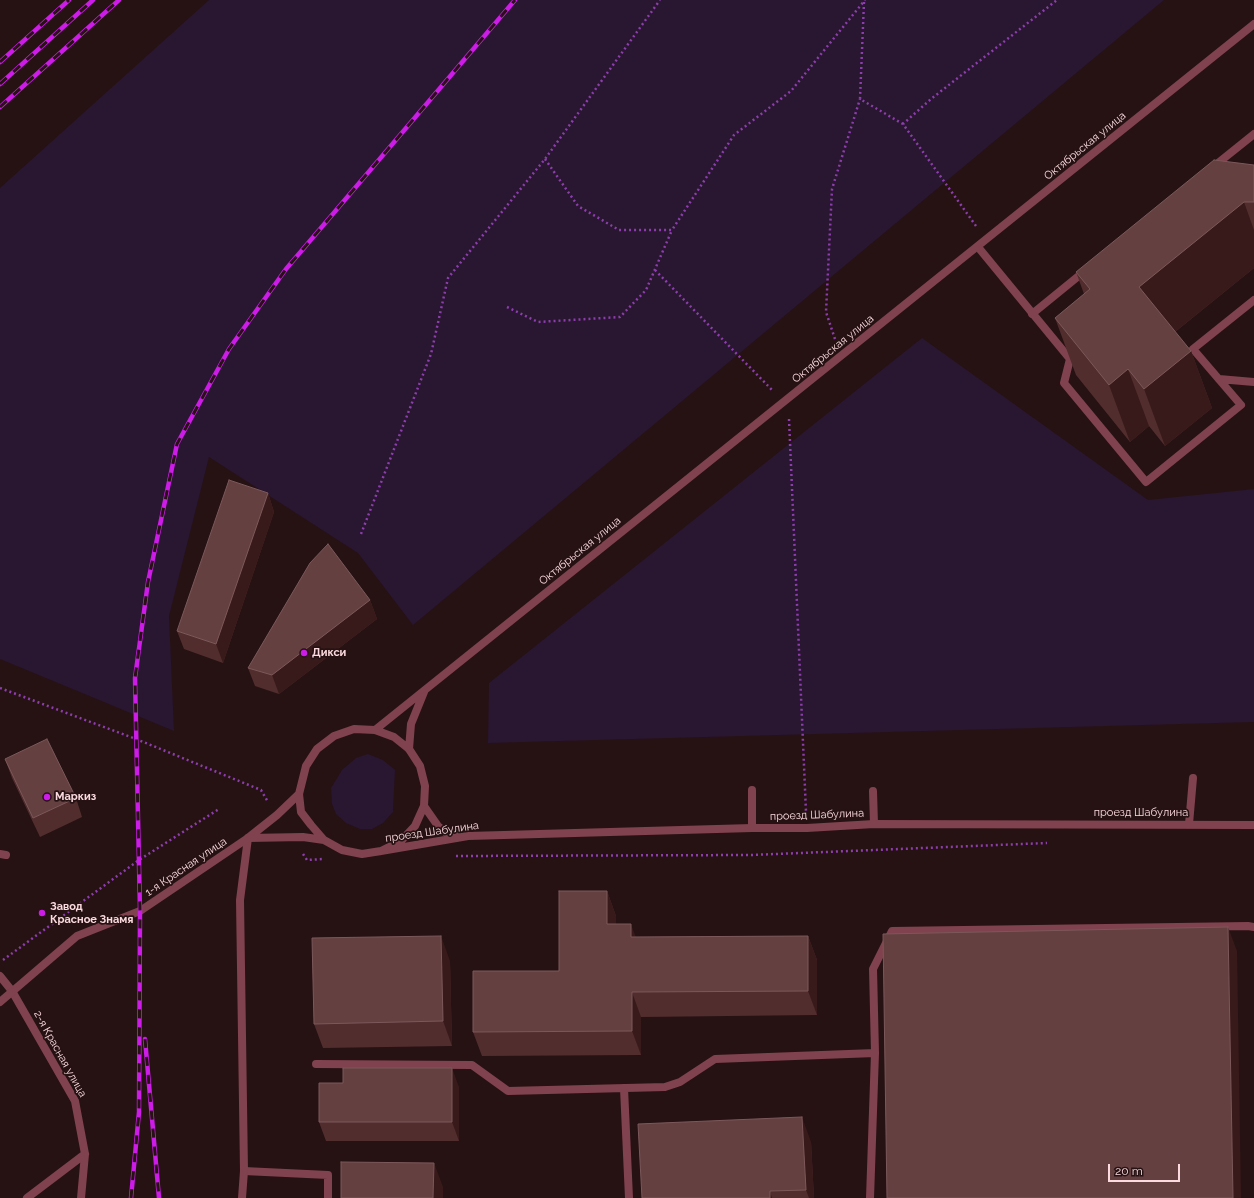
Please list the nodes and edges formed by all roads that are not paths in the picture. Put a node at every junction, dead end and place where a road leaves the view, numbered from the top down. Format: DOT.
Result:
graph roads {
  1 [pos="1254,24"];
  2 [pos="1254,134"];
  3 [pos="1205,174"];
  4 [pos="978,247"];
  5 [pos="1094,264"];
  6 [pos="1254,300"];
  7 [pos="1032,314"];
  8 [pos="1219,379"];
  9 [pos="1254,382"];
  10 [pos="425,690"];
  11 [pos="375,730"];
  12 [pos="409,749"];
  13 [pos="1193,778"];
  14 [pos="752,790"];
  15 [pos="873,791"];
  16 [pos="299,794"];
  17 [pos="424,806"];
  18 [pos="874,824"];
  19 [pos="1189,824"];
  20 [pos="1254,825"];
  21 [pos="752,828"];
  22 [pos="468,836"];
  23 [pos="248,838"];
  24 [pos="324,840"];
  25 [pos="382,851"];
  26 [pos="1254,927"];
  27 [pos="0,976"];
  28 [pos="12,991"];
  29 [pos="0,1002"];
  30 [pos="875,1053"];
  31 [pos="316,1064"];
  32 [pos="624,1088"];
  33 [pos="85,1154"];
  34 [pos="244,1171"];
  35 [pos="27,1198"];
  36 [pos="81,1198"];
  37 [pos="242,1198"];
  38 [pos="328,1198"];
  39 [pos="629,1198"];
  40 [pos="870,1198"];
  1 -- 4 [label="street, Октябрьская улица"];
  2 -- 3 [label="street"];
  4 -- 7 [label="street"];
  4 -- 10 [label="street, Октябрьская улица"];
  5 -- 7 [label="street"];
  6 -- 8 [label="street"];
  7 -- 8 [label="street"];
  8 -- 9 [label="street"];
  10 -- 11 [label="street, Октябрьская улица"];
  10 -- 12 [label="street, Октябрьская улица"];
  11 -- 12 [label="street, проезд Шабулина"];
  11 -- 16 [label="street, проезд Шабулина"];
  12 -- 17 [label="street, проезд Шабулина"];
  13 -- 19 [label="street"];
  14 -- 21 [label="street"];
  15 -- 18 [label="street"];
  16 -- 23 [label="street, 1-я Красная улица"];
  16 -- 24 [label="street, проезд Шабулина"];
  17 -- 22 [label="street"];
  17 -- 25 [label="street, проезд Шабулина"];
  18 -- 19 [label="street, проезд Шабулина"];
  18 -- 21 [label="street, проезд Шабулина"];
  19 -- 20 [label="street, проезд Шабулина"];
  21 -- 22 [label="street, проезд Шабулина"];
  22 -- 25 [label="street, проезд Шабулина"];
  23 -- 24 [label="street, проезд Шабулина"];
  23 -- 28 [label="street, 1-я Красная улица"];
  23 -- 34 [label="street"];
  24 -- 25 [label="street, проезд Шабулина"];
  26 -- 30 [label="street"];
  27 -- 28 [label="street, 2-я Красная улица"];
  28 -- 29 [label="street, 1-я Красная улица"];
  28 -- 33 [label="street, 2-я Красная улица"];
  30 -- 32 [label="street"];
  30 -- 40 [label="street"];
  31 -- 32 [label="street"];
  32 -- 39 [label="street"];
  33 -- 35 [label="street"];
  33 -- 36 [label="street, 2-я Красная улица"];
  34 -- 37 [label="street"];
  34 -- 38 [label="street"];
}
